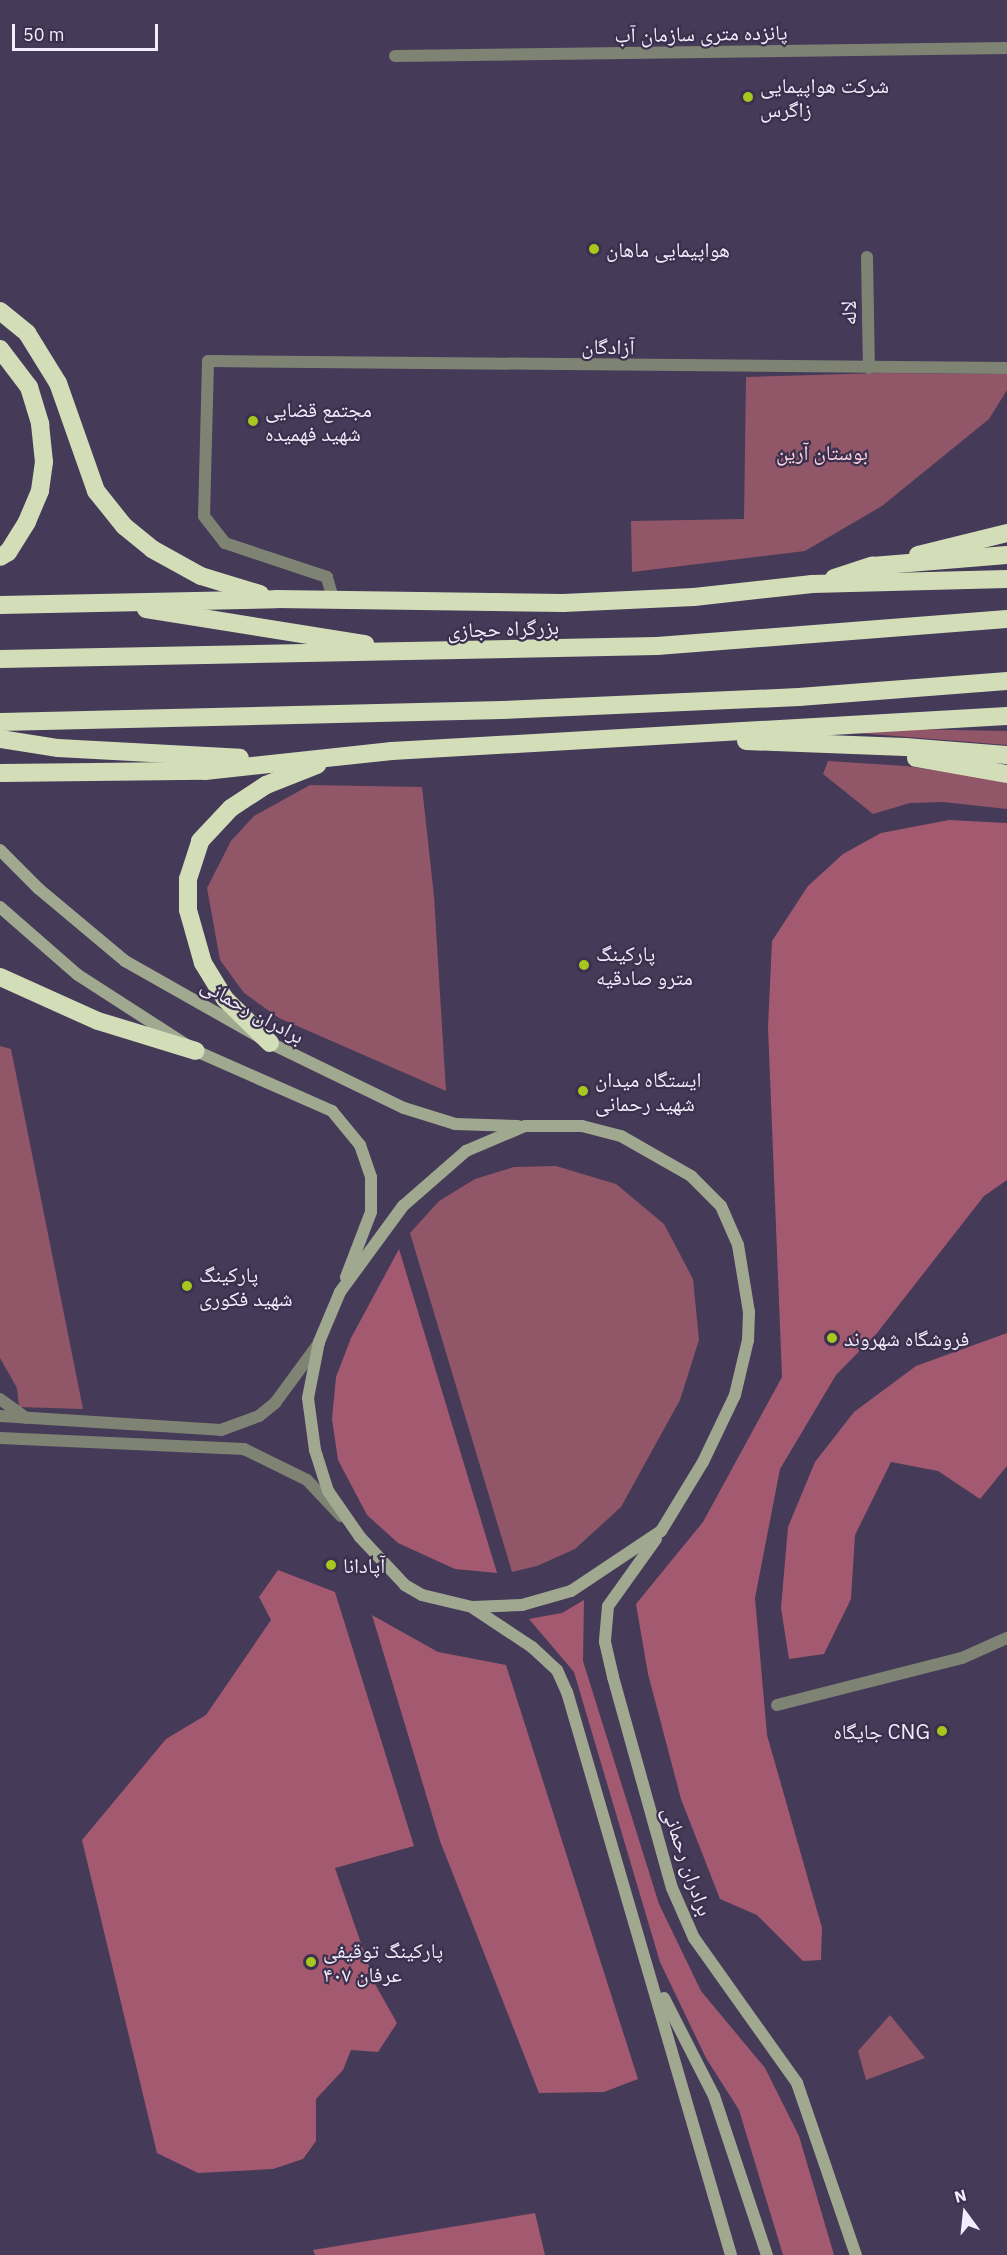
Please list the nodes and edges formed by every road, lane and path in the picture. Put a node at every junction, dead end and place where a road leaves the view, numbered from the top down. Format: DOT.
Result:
graph roads {
  1 [pos="1007,48"];
  2 [pos="395,57"];
  3 [pos="867,257"];
  4 [pos="0,311"];
  5 [pos="0,349"];
  6 [pos="869,368"];
  7 [pos="1007,368"];
  8 [pos="1007,533"];
  9 [pos="1007,555"];
  10 [pos="0,557"];
  11 [pos="872,566"];
  12 [pos="1007,579"];
  13 [pos="813,584"];
  14 [pos="276,599"];
  15 [pos="98,601"];
  16 [pos="334,602"];
  17 [pos="0,605"];
  18 [pos="1007,620"];
  19 [pos="417,652"];
  20 [pos="0,659"];
  21 [pos="1007,681"];
  22 [pos="1007,716"];
  23 [pos="950,720"];
  24 [pos="0,722"];
  25 [pos="1007,726"];
  26 [pos="621,737"];
  27 [pos="0,739"];
  28 [pos="841,744"];
  29 [pos="392,751"];
  30 [pos="1007,755"];
  31 [pos="286,760"];
  32 [pos="0,773"];
  33 [pos="1007,774"];
  34 [pos="0,850"];
  35 [pos="0,907"];
  36 [pos="0,977"];
  37 [pos="270,1043"];
  38 [pos="196,1051"];
  39 [pos="525,1126"];
  40 [pos="340,1292"];
  41 [pos="319,1342"];
  42 [pos="0,1399"];
  43 [pos="0,1416"];
  44 [pos="30,1420"];
  45 [pos="0,1438"];
  46 [pos="661,1531"];
  47 [pos="360,1537"];
  48 [pos="472,1607"];
  49 [pos="1007,1638"];
  50 [pos="777,1705"];
  51 [pos="653,1976"];
  52 [pos="731,2255"];
  53 [pos="767,2255"];
  54 [pos="856,2255"];
  1 -- 2 [label="street, پانزده متری سازمان آب"];
  3 -- 6 [label="street, لاله"];
  4 -- 14 [label="highway"];
  5 -- 10 [label="highway"];
  6 -- 7 [label="street, آزادگان"];
  6 -- 16 [label="street, آزادگان"];
  8 -- 11 [label="highway"];
  9 -- 11 [label="highway"];
  11 -- 13 [label="highway"];
  12 -- 13 [label="highway"];
  13 -- 16 [label="highway"];
  14 -- 15 [label="highway"];
  14 -- 16 [label="highway"];
  15 -- 17 [label="highway"];
  15 -- 19 [label="highway"];
  18 -- 19 [label="highway, بزرگراه حجازی"];
  19 -- 20 [label="highway, بزرگراه حجازی"];
  21 -- 24 [label="highway"];
  22 -- 23 [label="highway"];
  23 -- 25 [label="highway"];
  23 -- 26 [label="highway"];
  26 -- 28 [label="highway"];
  26 -- 29 [label="highway"];
  27 -- 31 [label="highway"];
  28 -- 30 [label="highway"];
  28 -- 33 [label="highway"];
  29 -- 31 [label="highway"];
  29 -- 37 [label="highway"];
  31 -- 32 [label="highway"];
  34 -- 37 [label="main road, برادران رحمانی"];
  35 -- 38 [label="main road"];
  36 -- 38 [label="highway"];
  37 -- 39 [label="main road, برادران رحمانی"];
  38 -- 40 [label="main road"];
  39 -- 40 [label="main road"];
  39 -- 46 [label="main road, برادران رحمانی"];
  40 -- 41 [label="main road"];
  41 -- 44 [label="street"];
  41 -- 47 [label="main road"];
  42 -- 44 [label="street"];
  43 -- 44 [label="street"];
  45 -- 47 [label="street"];
  46 -- 48 [label="main road"];
  46 -- 54 [label="main road, برادران رحمانی"];
  47 -- 48 [label="main road"];
  48 -- 51 [label="main road"];
  49 -- 50 [label="street"];
  51 -- 52 [label="main road"];
  51 -- 53 [label="main road"];
}
